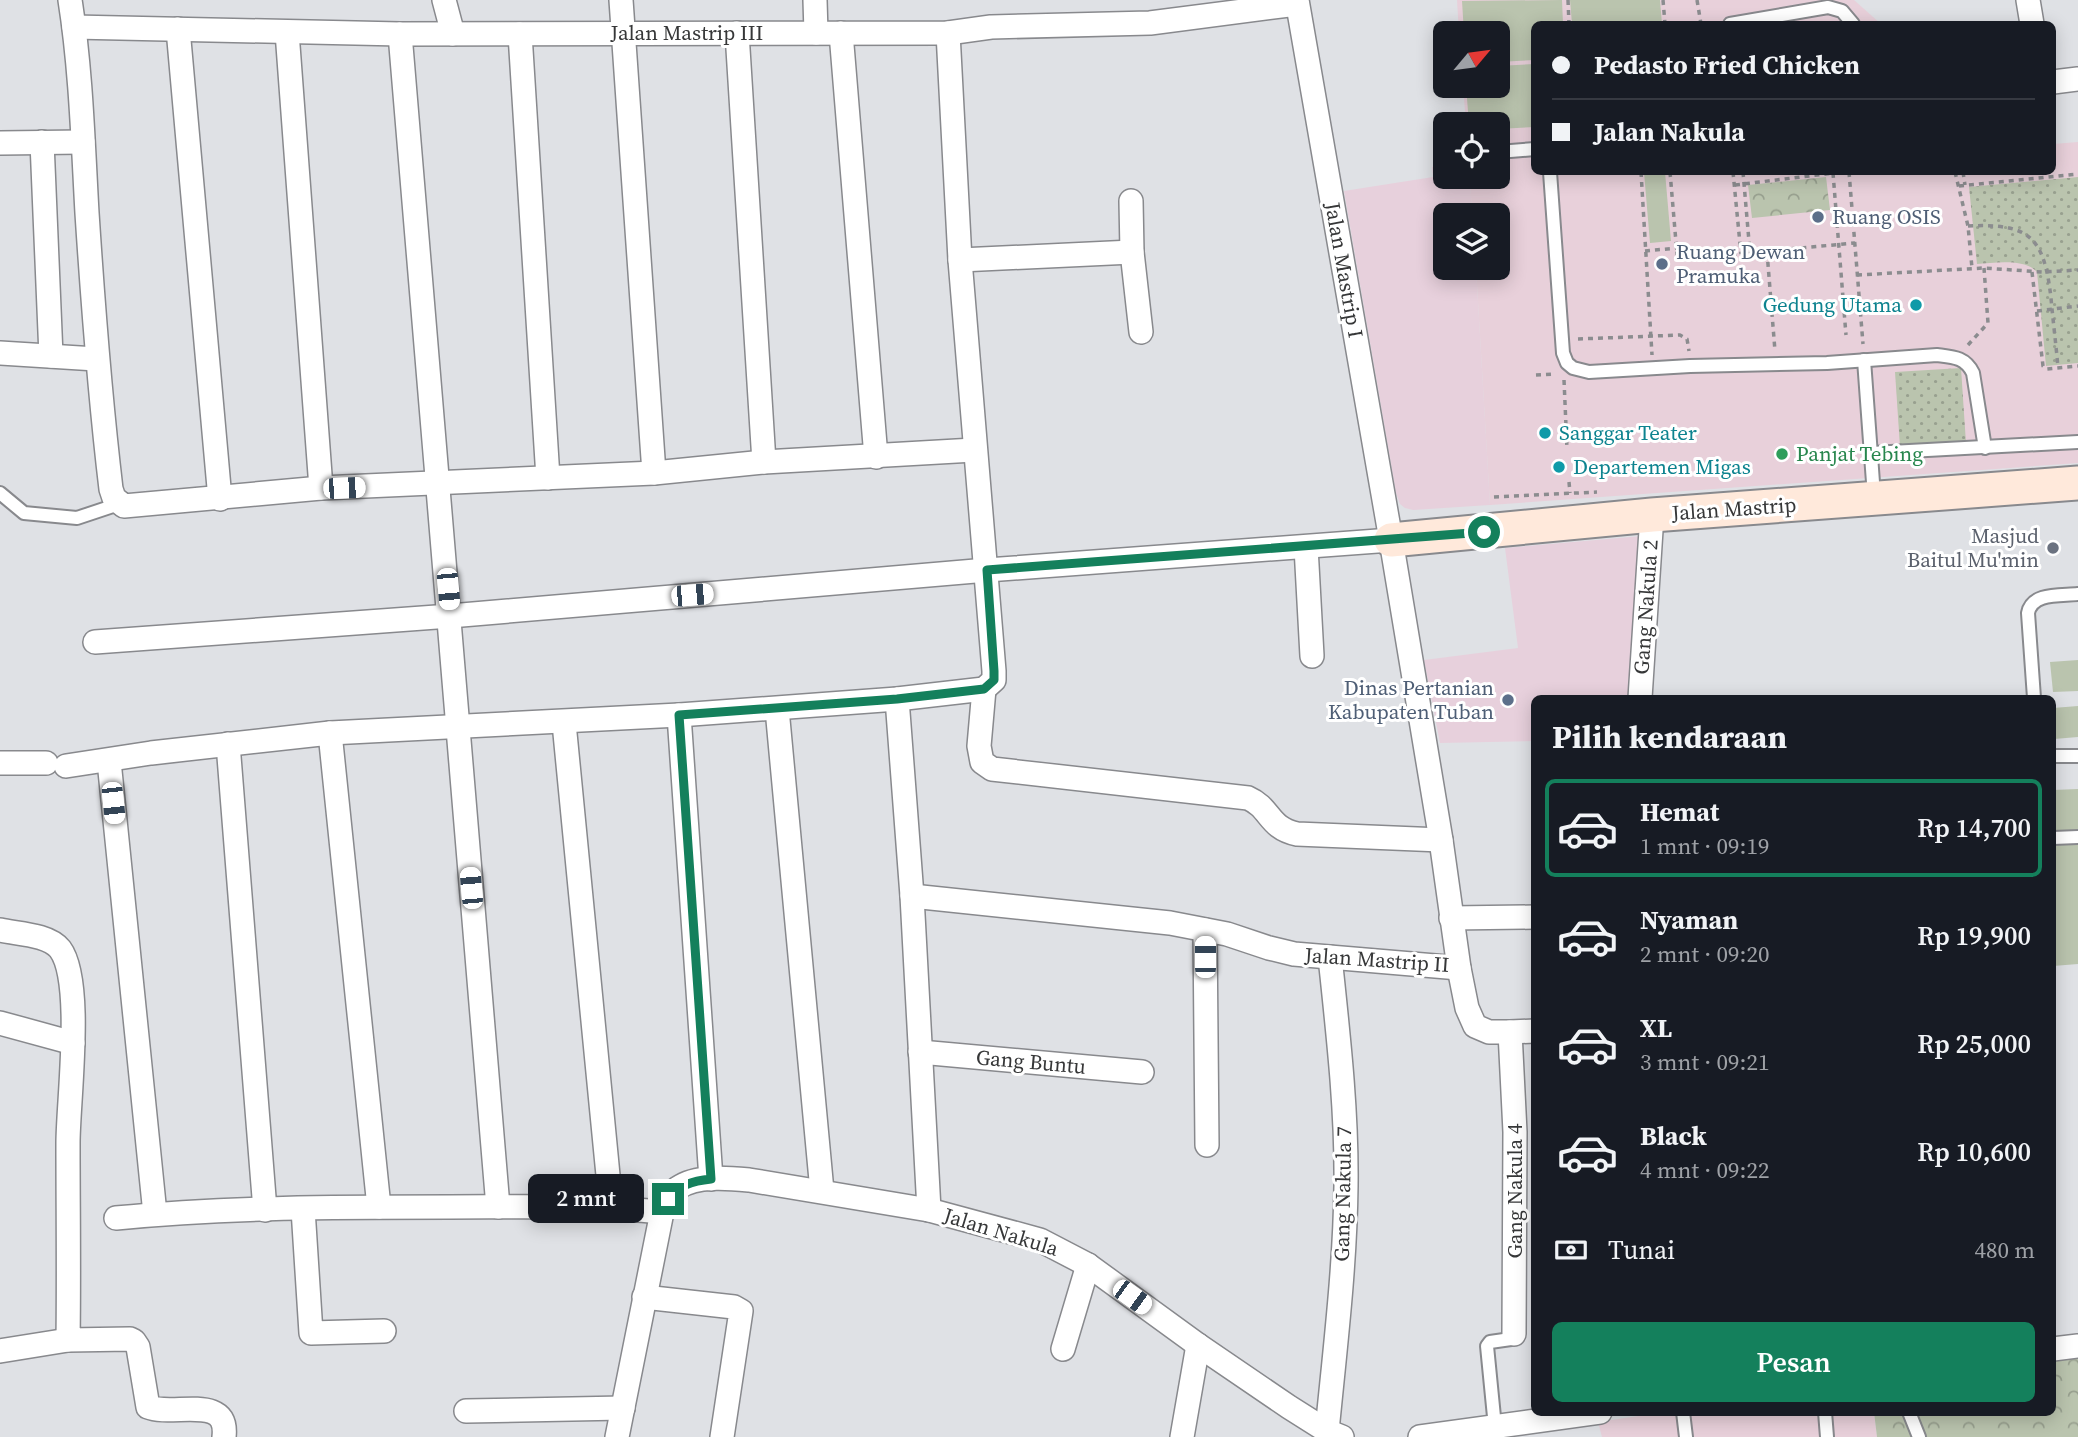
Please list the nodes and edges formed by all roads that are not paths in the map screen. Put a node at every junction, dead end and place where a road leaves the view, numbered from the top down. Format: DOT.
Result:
graph roads {
  1 [pos="70,0"];
  2 [pos="444,0"];
  3 [pos="621,0"];
  4 [pos="815,0"];
  5 [pos="2028,0"];
  6 [pos="1297,2"];
  7 [pos="1747,21"];
  8 [pos="1850,21"];
  9 [pos="2032,21"];
  10 [pos="75,27"];
  11 [pos="178,29"];
  12 [pos="287,32"];
  13 [pos="623,33"];
  14 [pos="737,33"];
  15 [pos="816,33"];
  16 [pos="841,33"];
  17 [pos="948,33"];
  18 [pos="400,34"];
  19 [pos="453,34"];
  20 [pos="520,34"];
  21 [pos="2078,79"];
  22 [pos="2056,82"];
  23 [pos="42,142"];
  24 [pos="83,142"];
  25 [pos="0,143"];
  26 [pos="1531,149"];
  27 [pos="1510,151"];
  28 [pos="1550,175"];
  29 [pos="1130,201"];
  30 [pos="1132,252"];
  31 [pos="960,260"];
  32 [pos="1141,332"];
  33 [pos="0,354"];
  34 [pos="51,356"];
  35 [pos="96,359"];
  36 [pos="1864,360"];
  37 [pos="2078,442"];
  38 [pos="1985,448"];
  39 [pos="974,450"];
  40 [pos="1872,453"];
  41 [pos="876,457"];
  42 [pos="764,462"];
  43 [pos="654,472"];
  44 [pos="548,478"];
  45 [pos="2078,482"];
  46 [pos="438,484"];
  47 [pos="321,488"];
  48 [pos="0,493"];
  49 [pos="1874,498"];
  50 [pos="220,499"];
  51 [pos="119,504"];
  52 [pos="1652,515"];
  53 [pos="1391,540"];
  54 [pos="1306,547"];
  55 [pos="987,570"];
  56 [pos="2078,594"];
  57 [pos="450,616"];
  58 [pos="95,642"];
  59 [pos="1312,656"];
  60 [pos="984,689"];
  61 [pos="1640,695"];
  62 [pos="2034,695"];
  63 [pos="897,699"];
  64 [pos="777,709"];
  65 [pos="679,715"];
  66 [pos="564,723"];
  67 [pos="458,728"];
  68 [pos="330,733"];
  69 [pos="228,744"];
  70 [pos="2056,756"];
  71 [pos="2078,756"];
  72 [pos="109,761"];
  73 [pos="0,763"];
  74 [pos="2078,837"];
  75 [pos="2056,838"];
  76 [pos="1441,840"];
  77 [pos="912,896"];
  78 [pos="1531,917"];
  79 [pos="1451,918"];
  80 [pos="0,930"];
  81 [pos="1205,930"];
  82 [pos="1330,957"];
  83 [pos="1459,968"];
  84 [pos="0,1023"];
  85 [pos="1531,1031"];
  86 [pos="1510,1032"];
  87 [pos="73,1043"];
  88 [pos="920,1052"];
  89 [pos="1142,1072"];
  90 [pos="1525,1131"];
  91 [pos="1206,1144"];
  92 [pos="711,1179"];
  93 [pos="822,1191"];
  94 [pos="611,1206"];
  95 [pos="379,1207"];
  96 [pos="498,1207"];
  97 [pos="303,1209"];
  98 [pos="265,1210"];
  99 [pos="929,1210"];
  100 [pos="662,1212"];
  101 [pos="155,1214"];
  102 [pos="116,1218"];
  103 [pos="1525,1262"];
  104 [pos="1087,1265"];
  105 [pos="644,1297"];
  106 [pos="384,1331"];
  107 [pos="1514,1334"];
  108 [pos="68,1340"];
  109 [pos="1198,1345"];
  110 [pos="2078,1346"];
  111 [pos="1063,1349"];
  112 [pos="2056,1349"];
  113 [pos="0,1351"];
  114 [pos="623,1408"];
  115 [pos="466,1411"];
  116 [pos="1683,1416"];
  117 [pos="1825,1416"];
  118 [pos="1911,1416"];
  119 [pos="1587,1421"];
  120 [pos="1495,1427"];
  121 [pos="1335,1434"];
  122 [pos="1434,1436"];
  123 [pos="223,1437"];
  124 [pos="618,1437"];
  125 [pos="722,1437"];
  126 [pos="1182,1437"];
  127 [pos="1686,1437"];
  128 [pos="1827,1437"];
  129 [pos="1919,1437"];
  1 -- 10 [label="street"];
  2 -- 19 [label="street"];
  3 -- 13 [label="street"];
  4 -- 15 [label="street"];
  5 -- 9 [label="street"];
  6 -- 17 [label="street, Jalan Mastrip III"];
  6 -- 53 [label="street, Jalan Mastrip I"];
  7 -- 8 [label="lane"];
  10 -- 11 [label="street, Jalan Mastrip III"];
  10 -- 24 [label="street"];
  11 -- 12 [label="street, Jalan Mastrip III"];
  11 -- 50 [label="street"];
  12 -- 18 [label="street, Jalan Mastrip III"];
  12 -- 47 [label="street"];
  13 -- 14 [label="street, Jalan Mastrip III"];
  13 -- 20 [label="street, Jalan Mastrip III"];
  13 -- 43 [label="street"];
  14 -- 15 [label="street, Jalan Mastrip III"];
  14 -- 42 [label="street"];
  15 -- 16 [label="street, Jalan Mastrip III"];
  16 -- 17 [label="street, Jalan Mastrip III"];
  16 -- 41 [label="street"];
  17 -- 31 [label="street"];
  18 -- 19 [label="street, Jalan Mastrip III"];
  18 -- 46 [label="street"];
  19 -- 20 [label="street, Jalan Mastrip III"];
  20 -- 44 [label="street"];
  21 -- 22 [label="street"];
  23 -- 24 [label="street"];
  23 -- 25 [label="street"];
  23 -- 34 [label="street"];
  24 -- 35 [label="street"];
  26 -- 27 [label="lane"];
  28 -- 36 [label="lane"];
  29 -- 30 [label="street"];
  30 -- 31 [label="street"];
  30 -- 32 [label="street"];
  31 -- 39 [label="street"];
  33 -- 34 [label="street"];
  34 -- 35 [label="street"];
  35 -- 51 [label="street"];
  36 -- 38 [label="lane"];
  36 -- 40 [label="lane"];
  37 -- 38 [label="lane"];
  38 -- 40 [label="lane"];
  39 -- 41 [label="street"];
  39 -- 55 [label="street"];
  40 -- 49 [label="lane"];
  41 -- 42 [label="street"];
  42 -- 43 [label="street"];
  43 -- 44 [label="street"];
  44 -- 46 [label="street"];
  45 -- 49 [label="street, Jalan Mastrip"];
  46 -- 47 [label="street"];
  46 -- 57 [label="street"];
  47 -- 50 [label="street"];
  48 -- 51 [label="lane"];
  49 -- 52 [label="street, Jalan Mastrip"];
  50 -- 51 [label="street"];
  52 -- 53 [label="street, Jalan Mastrip"];
  52 -- 61 [label="street, Gang Nakula 2"];
  53 -- 54 [label="street"];
  53 -- 76 [label="street, Jalan Mastrip II"];
  54 -- 55 [label="street"];
  54 -- 59 [label="street"];
  55 -- 57 [label="street"];
  55 -- 60 [label="street"];
  56 -- 62 [label="lane"];
  57 -- 58 [label="street"];
  57 -- 67 [label="street"];
  60 -- 63 [label="street"];
  60 -- 76 [label="street"];
  63 -- 64 [label="street"];
  63 -- 77 [label="street"];
  64 -- 65 [label="street"];
  64 -- 93 [label="street"];
  65 -- 66 [label="street"];
  65 -- 92 [label="street"];
  66 -- 67 [label="street"];
  66 -- 94 [label="street"];
  67 -- 68 [label="street"];
  67 -- 96 [label="street"];
  68 -- 69 [label="street"];
  68 -- 95 [label="street"];
  69 -- 72 [label="street"];
  69 -- 98 [label="street"];
  70 -- 71 [label="lane"];
  72 -- 73 [label="street"];
  72 -- 101 [label="street"];
  74 -- 75 [label="lane"];
  76 -- 79 [label="street, Jalan Mastrip II"];
  77 -- 81 [label="street, Jalan Mastrip II"];
  77 -- 88 [label="street"];
  78 -- 79 [label="street"];
  79 -- 83 [label="street, Jalan Mastrip II"];
  80 -- 87 [label="street"];
  81 -- 82 [label="street, Jalan Mastrip II"];
  81 -- 91 [label="street"];
  82 -- 83 [label="street, Jalan Mastrip II"];
  82 -- 121 [label="street, Gang Nakula 7"];
  83 -- 86 [label="street"];
  84 -- 87 [label="street"];
  85 -- 86 [label="street"];
  86 -- 90 [label="street, Gang Nakula 4"];
  87 -- 108 [label="street"];
  88 -- 89 [label="street, Gang Buntu"];
  88 -- 99 [label="street"];
  90 -- 103 [label="street, Gang Nakula 4"];
  92 -- 93 [label="street, Jalan Nakula"];
  92 -- 100 [label="street, Jalan Nakula"];
  93 -- 99 [label="street, Jalan Nakula"];
  94 -- 96 [label="street"];
  94 -- 100 [label="street"];
  95 -- 96 [label="street"];
  95 -- 97 [label="street"];
  97 -- 98 [label="street"];
  97 -- 106 [label="street"];
  98 -- 101 [label="street"];
  99 -- 104 [label="street, Jalan Nakula"];
  100 -- 105 [label="street"];
  101 -- 102 [label="street"];
  103 -- 107 [label="street, Gang Nakula 4"];
  104 -- 109 [label="street, Jalan Nakula"];
  104 -- 111 [label="street"];
  105 -- 114 [label="street"];
  105 -- 125 [label="street"];
  107 -- 120 [label="lane, Gang Nakula 4"];
  108 -- 113 [label="street"];
  108 -- 123 [label="street"];
  109 -- 121 [label="street, Jalan Nakula"];
  109 -- 126 [label="street"];
  110 -- 112 [label="street"];
  114 -- 115 [label="street"];
  114 -- 124 [label="street"];
  116 -- 127 [label="lane"];
  117 -- 128 [label="lane"];
  118 -- 129 [label="lane"];
  119 -- 120 [label="street"];
  120 -- 122 [label="street"];
}
